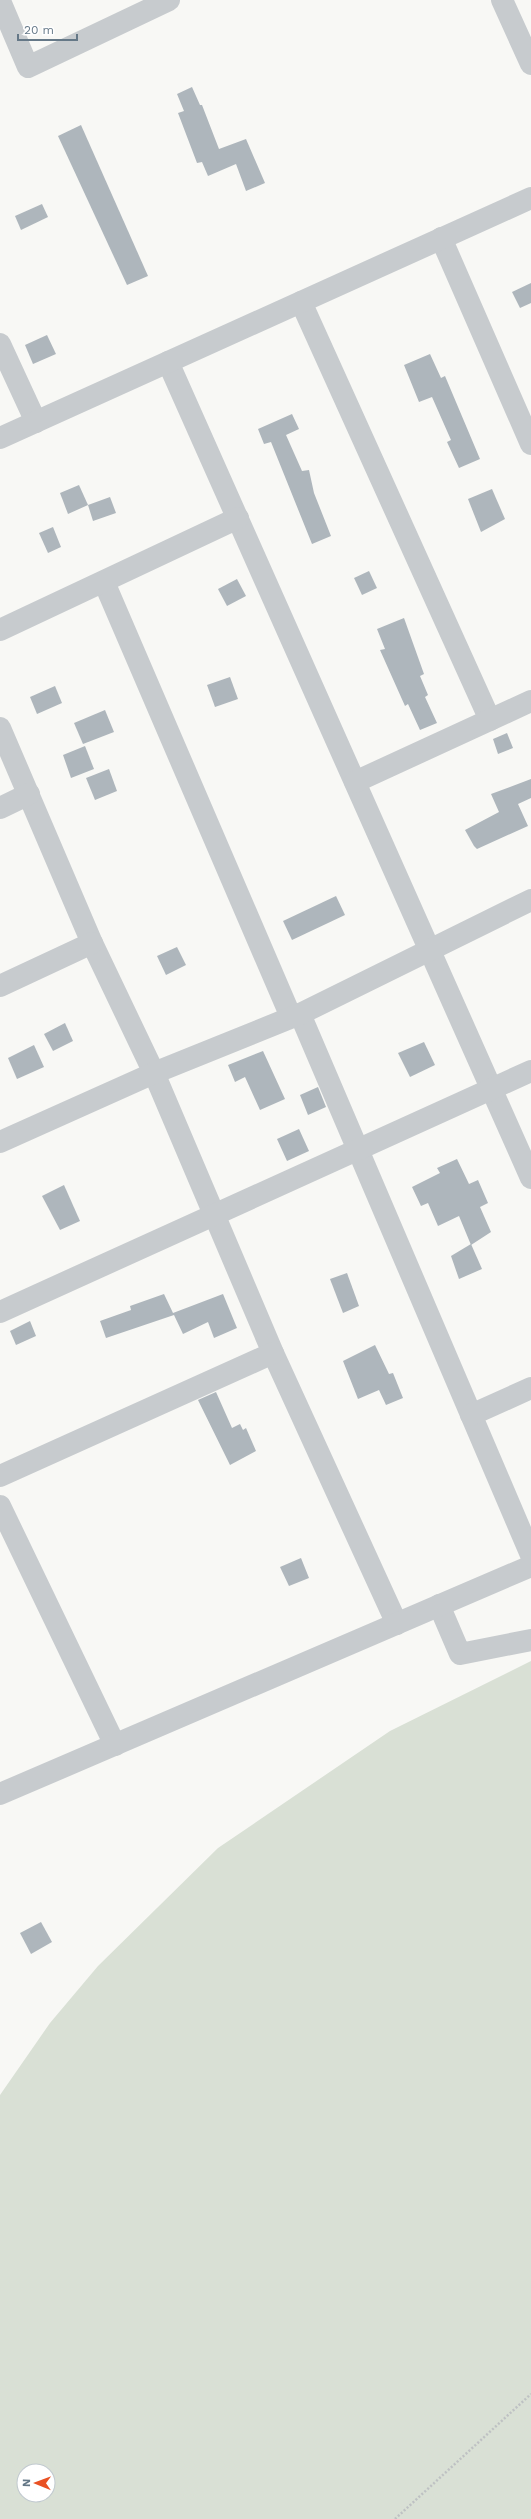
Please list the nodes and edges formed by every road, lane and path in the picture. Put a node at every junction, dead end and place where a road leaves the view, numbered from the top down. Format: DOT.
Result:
graph roads {
  1 [pos="169,0"];
  2 [pos="502,0"];
  3 [pos="0,1"];
  4 [pos="531,64"];
  5 [pos="531,198"];
  6 [pos="441,238"];
  7 [pos="301,302"];
  8 [pos="0,344"];
  9 [pos="168,362"];
  10 [pos="36,422"];
  11 [pos="0,438"];
  12 [pos="531,444"];
  13 [pos="238,518"];
  14 [pos="104,582"];
  15 [pos="0,630"];
  16 [pos="531,701"];
  17 [pos="490,720"];
  18 [pos="0,728"];
  19 [pos="355,782"];
  20 [pos="29,794"];
  21 [pos="0,808"];
  22 [pos="531,900"];
  23 [pos="92,943"];
  24 [pos="430,950"];
  25 [pos="0,986"];
  26 [pos="296,1015"];
  27 [pos="531,1071"];
  28 [pos="154,1073"];
  29 [pos="492,1089"];
  30 [pos="0,1142"];
  31 [pos="358,1149"];
  32 [pos="531,1178"];
  33 [pos="215,1216"];
  34 [pos="0,1312"];
  35 [pos="273,1353"];
  36 [pos="531,1388"];
  37 [pos="472,1415"];
  38 [pos="0,1476"];
  39 [pos="0,1506"];
  40 [pos="531,1555"];
  41 [pos="531,1566"];
  42 [pos="439,1605"];
  43 [pos="397,1624"];
  44 [pos="531,1640"];
  45 [pos="115,1745"];
  46 [pos="0,1794"];
  47 [pos="531,2394"];
  48 [pos="395,2519"];
  1 -- 3 [label="street"];
  2 -- 4 [label="street"];
  5 -- 6 [label="street"];
  6 -- 7 [label="street"];
  6 -- 12 [label="street"];
  7 -- 9 [label="street"];
  7 -- 17 [label="street"];
  8 -- 10 [label="street"];
  9 -- 10 [label="street"];
  9 -- 13 [label="street"];
  10 -- 11 [label="street"];
  13 -- 14 [label="street"];
  13 -- 19 [label="street"];
  14 -- 15 [label="street"];
  14 -- 26 [label="street"];
  16 -- 17 [label="street"];
  17 -- 19 [label="street"];
  18 -- 20 [label="street"];
  19 -- 24 [label="street"];
  20 -- 21 [label="street"];
  20 -- 23 [label="street"];
  22 -- 24 [label="street"];
  23 -- 25 [label="street"];
  23 -- 28 [label="street"];
  24 -- 26 [label="street"];
  24 -- 29 [label="street"];
  26 -- 28 [label="street"];
  26 -- 31 [label="street"];
  27 -- 29 [label="street"];
  28 -- 30 [label="street"];
  28 -- 33 [label="street"];
  29 -- 31 [label="street"];
  29 -- 32 [label="street"];
  31 -- 33 [label="street"];
  31 -- 37 [label="street"];
  33 -- 34 [label="street"];
  33 -- 35 [label="street"];
  35 -- 38 [label="street"];
  35 -- 43 [label="street"];
  36 -- 37 [label="street"];
  37 -- 40 [label="street"];
  39 -- 45 [label="street"];
  41 -- 42 [label="street"];
  42 -- 43 [label="street"];
  42 -- 44 [label="street"];
  43 -- 45 [label="street"];
  45 -- 46 [label="street"];
  47 -- 48 [label="path"];
}
